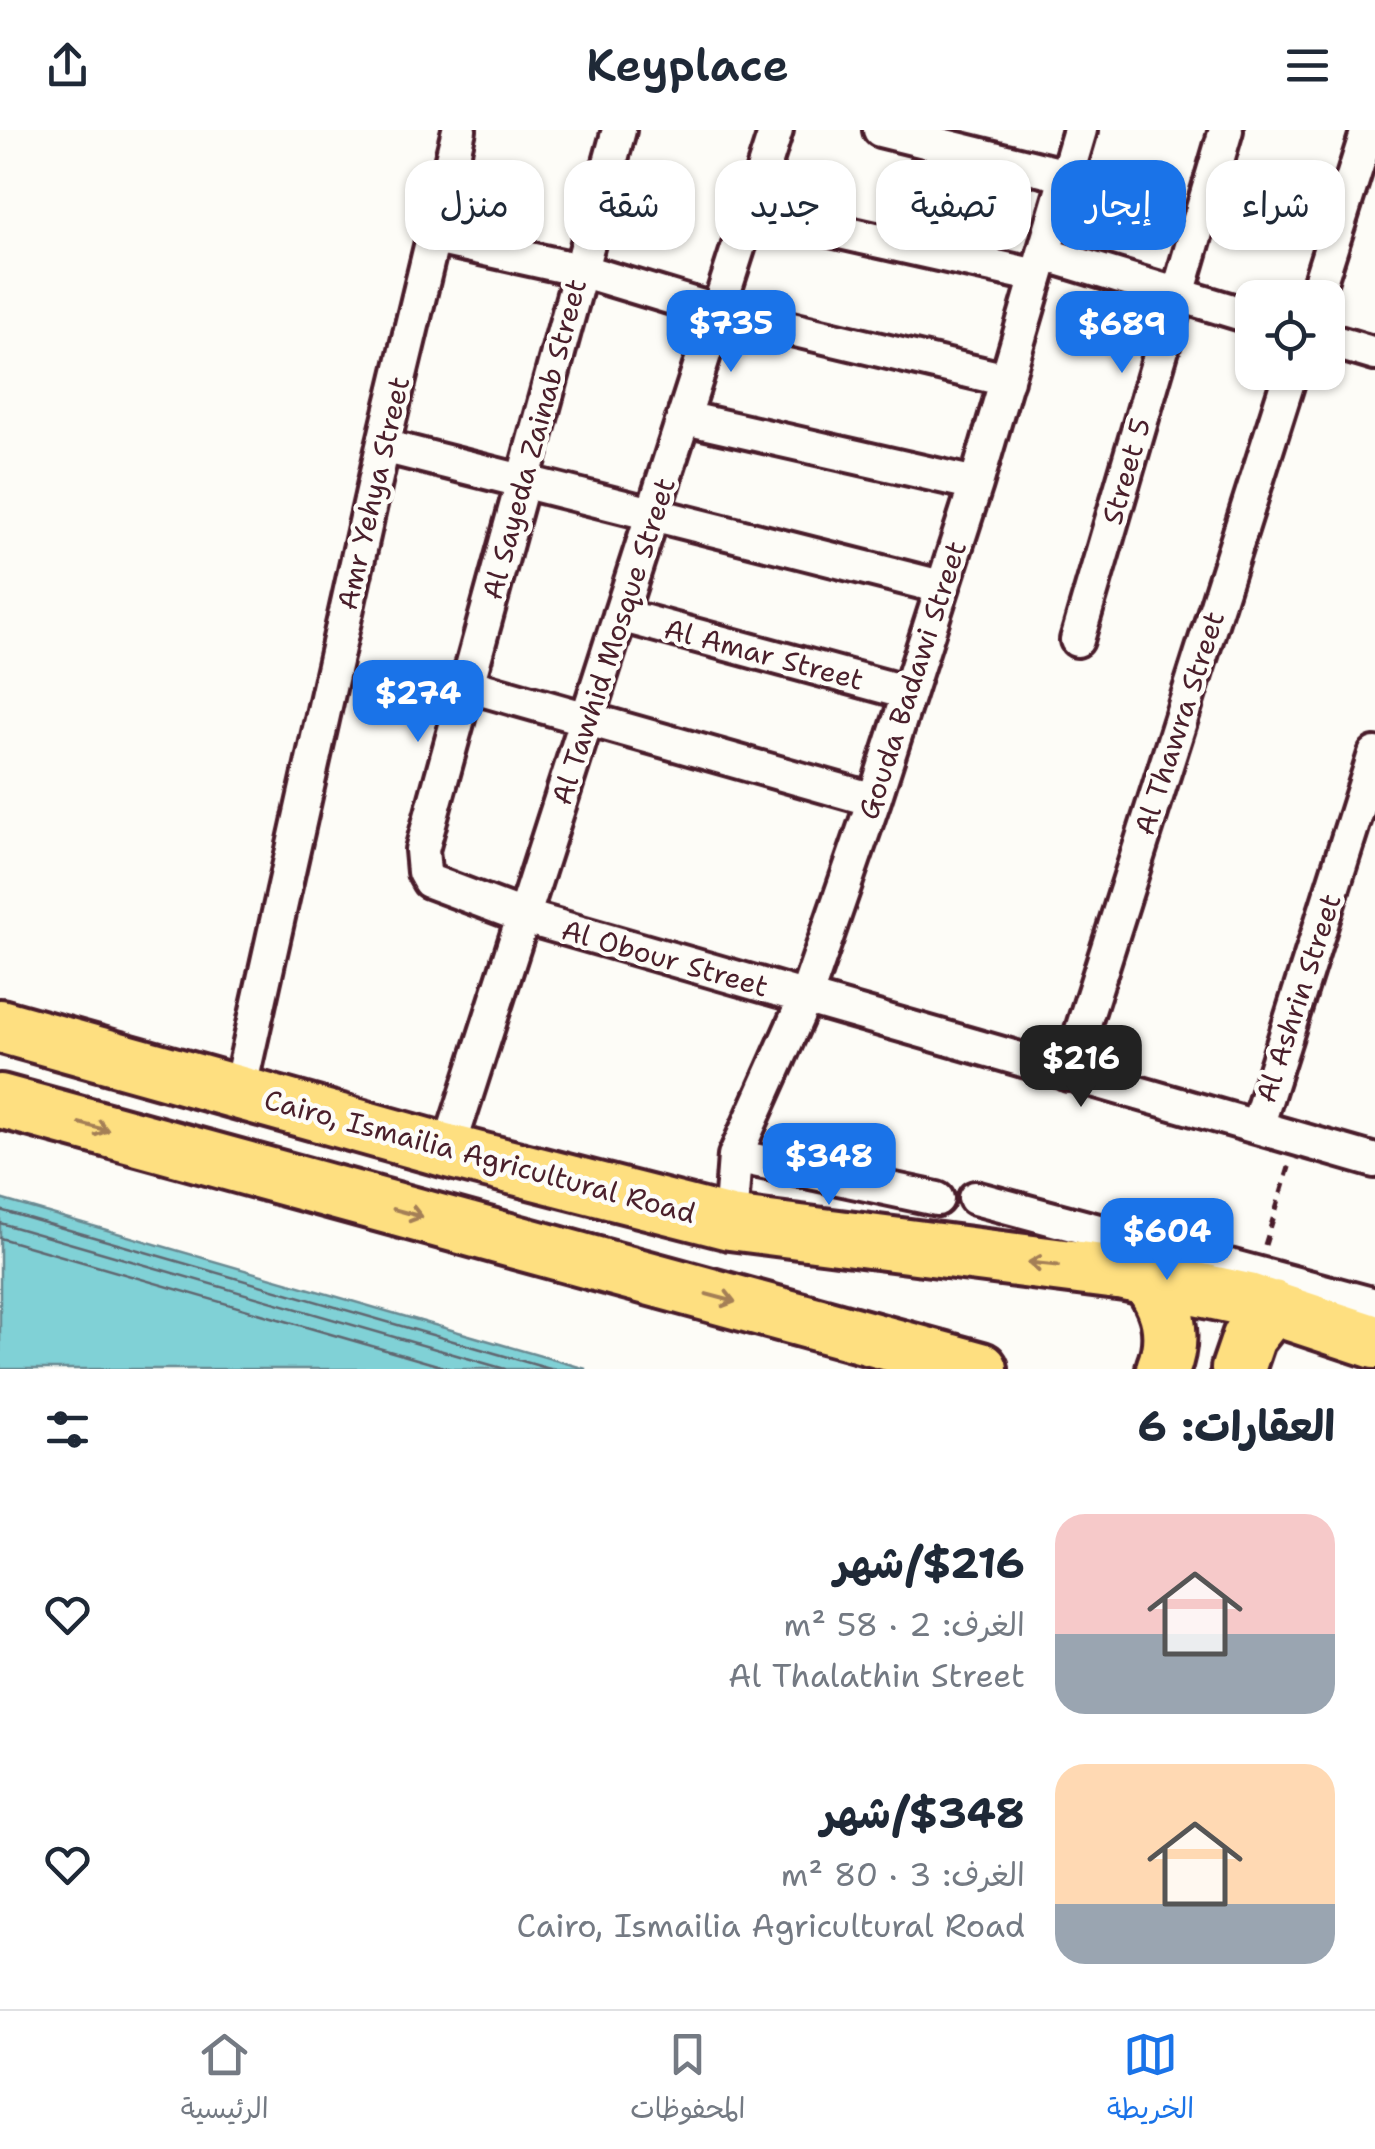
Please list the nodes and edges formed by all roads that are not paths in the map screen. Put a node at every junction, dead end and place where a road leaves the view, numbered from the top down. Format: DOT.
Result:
graph roads {
  1 [pos="460,130"];
  2 [pos="619,130"];
  3 [pos="776,130"];
  4 [pos="880,130"];
  5 [pos="1080,130"];
  6 [pos="1226,130"];
  7 [pos="1368,130"];
  8 [pos="453,160"];
  9 [pos="766,160"];
  10 [pos="1072,160"];
  11 [pos="1051,172"];
  12 [pos="1051,229"];
  13 [pos="856,231"];
  14 [pos="432,250"];
  15 [pos="489,250"];
  16 [pos="738,250"];
  17 [pos="1040,265"];
  18 [pos="580,270"];
  19 [pos="1321,280"];
  20 [pos="1178,294"];
  21 [pos="719,312"];
  22 [pos="1235,312"];
  23 [pos="1345,345"];
  24 [pos="1375,354"];
  25 [pos="1007,380"];
  26 [pos="1285,390"];
  27 [pos="684,418"];
  28 [pos="383,446"];
  29 [pos="522,482"];
  30 [pos="976,484"];
  31 [pos="652,515"];
  32 [pos="942,587"];
  33 [pos="620,615"];
  34 [pos="1077,640"];
  35 [pos="467,685"];
  36 [pos="908,692"];
  37 [pos="588,718"];
  38 [pos="1375,754"];
  39 [pos="874,800"];
  40 [pos="524,917"];
  41 [pos="805,998"];
  42 [pos="0,1026"];
  43 [pos="1068,1074"];
  44 [pos="239,1092"];
  45 [pos="0,1101"];
  46 [pos="1256,1127"];
  47 [pos="448,1151"];
  48 [pos="735,1156"];
  49 [pos="1375,1161"];
  50 [pos="975,1198"];
  51 [pos="937,1199"];
  52 [pos="730,1223"];
  53 [pos="1146,1278"];
  54 [pos="1264,1292"];
  55 [pos="1375,1305"];
  56 [pos="1375,1342"];
  57 [pos="981,1369"];
  58 [pos="1163,1369"];
  59 [pos="1238,1369"];
  1 -- 8 [label="street, Amr Yehya Street"];
  2 -- 18 [label="street, Al Sayeda Zainab Street"];
  3 -- 9 [label="street, Al Tawhid Mosque Street"];
  4 -- 11 [label="street"];
  5 -- 10 [label="street, Gouda Badawi Street"];
  6 -- 20 [label="street, Street 5"];
  7 -- 19 [label="street"];
  12 -- 17 [label="street, Gouda Badawi Street"];
  13 -- 17 [label="street"];
  14 -- 28 [label="street, Amr Yehya Street"];
  15 -- 18 [label="street"];
  16 -- 21 [label="street, Al Tawhid Mosque Street"];
  17 -- 20 [label="street"];
  17 -- 25 [label="street, Gouda Badawi Street"];
  18 -- 21 [label="street"];
  18 -- 29 [label="street, Al Sayeda Zainab Street"];
  20 -- 22 [label="street"];
  20 -- 34 [label="street, Street 5"];
  21 -- 25 [label="street"];
  21 -- 27 [label="street, Al Tawhid Mosque Street"];
  23 -- 24 [label="street"];
  25 -- 30 [label="street, Gouda Badawi Street"];
  26 -- 43 [label="street, Al Thawra Street"];
  27 -- 30 [label="street"];
  27 -- 31 [label="street, Al Tawhid Mosque Street"];
  28 -- 29 [label="street"];
  28 -- 44 [label="street, Amr Yehya Street"];
  29 -- 31 [label="street"];
  29 -- 35 [label="street, Al Sayeda Zainab Street"];
  30 -- 32 [label="street, Gouda Badawi Street"];
  31 -- 32 [label="street"];
  31 -- 33 [label="street, Al Tawhid Mosque Street"];
  32 -- 36 [label="street, Gouda Badawi Street"];
  33 -- 36 [label="street, Al Amar Street"];
  33 -- 37 [label="street, Al Tawhid Mosque Street"];
  35 -- 37 [label="street"];
  35 -- 40 [label="street, Al Sayeda Zainab Street"];
  36 -- 39 [label="street, Gouda Badawi Street"];
  37 -- 39 [label="street"];
  37 -- 40 [label="street, Al Tawhid Mosque Street"];
  38 -- 46 [label="street, Al Ashrin Street"];
  39 -- 41 [label="street, Gouda Badawi Street"];
  40 -- 41 [label="street, Al Obour Street"];
  40 -- 47 [label="street, Al Tawhid Mosque Street"];
  41 -- 43 [label="street, Al Obour Street"];
  41 -- 48 [label="street, Gouda Badawi Street"];
  42 -- 44 [label="main road, Cairo, Ismailia Agricultural Road"];
  43 -- 46 [label="street, Al Obour Street"];
  44 -- 47 [label="main road, Cairo, Ismailia Agricultural Road"];
  45 -- 57 [label="main road, one-way"];
  46 -- 49 [label="street, Al Obour Street"];
  47 -- 52 [label="main road, Cairo, Ismailia Agricultural Road"];
  48 -- 51 [label="street"];
  48 -- 52 [label="street, Gouda Badawi Street"];
  50 -- 54 [label="street"];
  53 -- 52 [label="main road, Cairo, Ismailia Agricultural Road, one-way"];
  53 -- 54 [label="main road, Cairo, Ismailia Agricultural Road"];
  53 -- 58 [label="main road"];
  54 -- 55 [label="street"];
  54 -- 56 [label="main road, Cairo, Ismailia Agricultural Road"];
  54 -- 59 [label="main road"];
}
